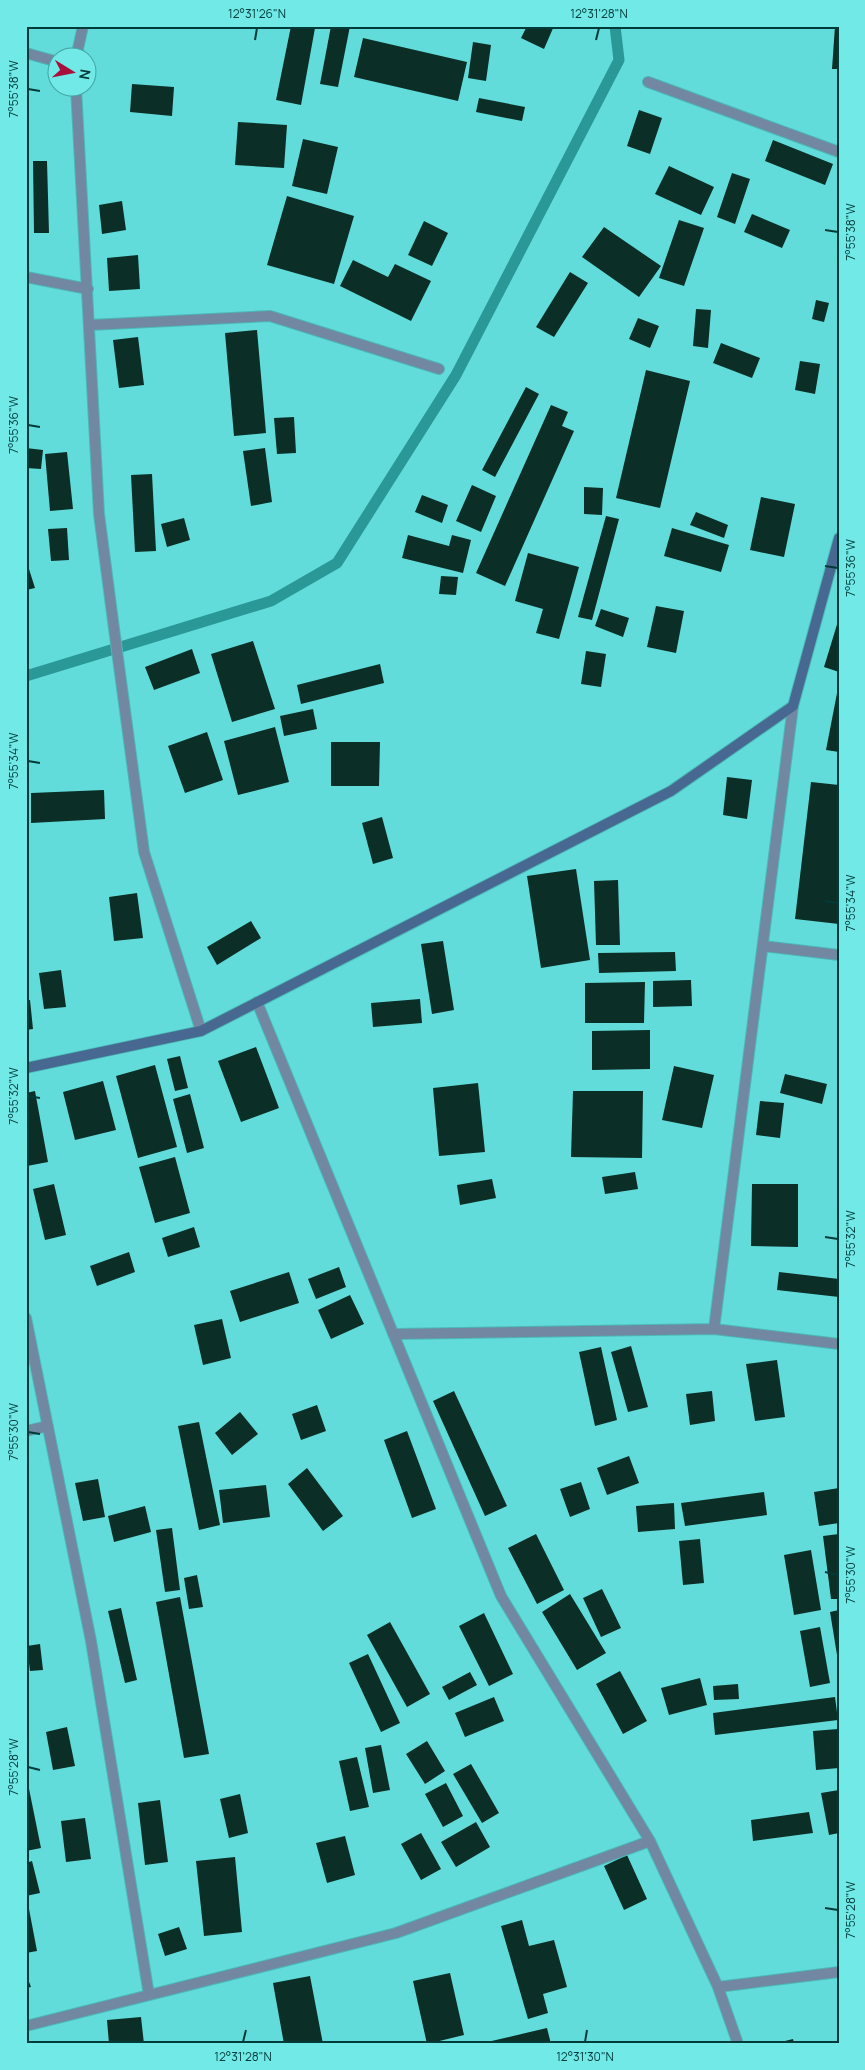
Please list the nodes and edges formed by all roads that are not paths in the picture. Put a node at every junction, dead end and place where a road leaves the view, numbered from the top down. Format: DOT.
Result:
graph roads {
  1 [pos="83,26"];
  2 [pos="78,48"];
  3 [pos="26,53"];
  4 [pos="48,59"];
  5 [pos="648,82"];
  6 [pos="77,98"];
  7 [pos="839,152"];
  8 [pos="26,277"];
  9 [pos="88,289"];
  10 [pos="90,325"];
  11 [pos="439,369"];
  12 [pos="839,538"];
  13 [pos="793,706"];
  14 [pos="763,946"];
  15 [pos="839,955"];
  16 [pos="257,1002"];
  17 [pos="201,1031"];
  18 [pos="26,1068"];
  19 [pos="26,1318"];
  20 [pos="714,1329"];
  21 [pos="393,1334"];
  22 [pos="839,1344"];
  23 [pos="48,1426"];
  24 [pos="26,1431"];
  25 [pos="650,1840"];
  26 [pos="839,1972"];
  27 [pos="718,1987"];
  28 [pos="149,1995"];
  29 [pos="26,2026"];
  30 [pos="738,2044"];
  1 -- 2 [label="street"];
  3 -- 4 [label="street"];
  5 -- 7 [label="street"];
  6 -- 9 [label="street"];
  8 -- 9 [label="street"];
  9 -- 10 [label="street"];
  10 -- 11 [label="street"];
  10 -- 17 [label="street"];
  12 -- 13 [label="street"];
  13 -- 14 [label="street"];
  13 -- 16 [label="street"];
  14 -- 15 [label="street"];
  14 -- 20 [label="street"];
  16 -- 17 [label="street"];
  16 -- 21 [label="street"];
  17 -- 18 [label="street"];
  19 -- 23 [label="street"];
  20 -- 21 [label="street"];
  20 -- 22 [label="street"];
  21 -- 25 [label="street"];
  23 -- 24 [label="street"];
  23 -- 28 [label="street"];
  25 -- 27 [label="street"];
  25 -- 28 [label="street"];
  26 -- 27 [label="street"];
  27 -- 30 [label="street"];
  28 -- 29 [label="street"];
}
